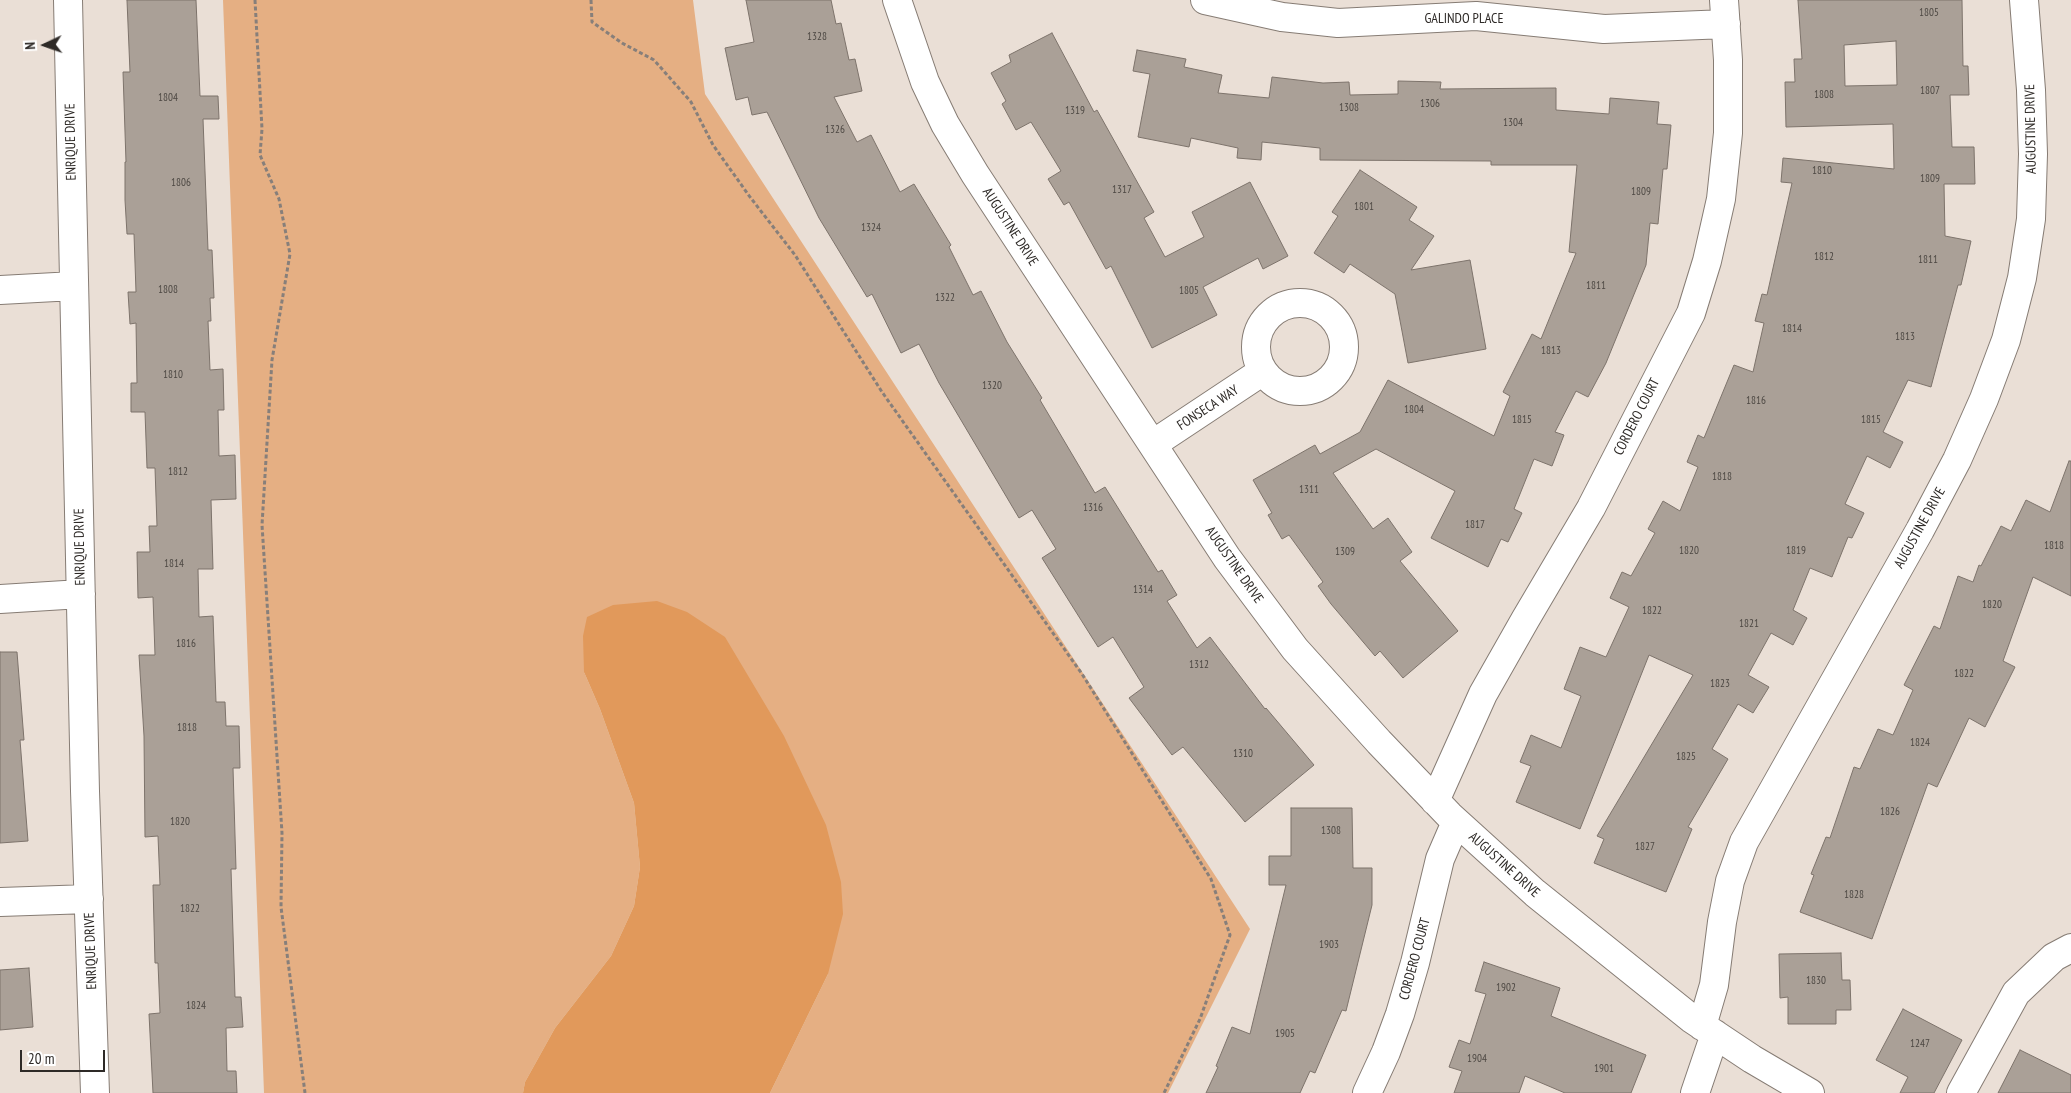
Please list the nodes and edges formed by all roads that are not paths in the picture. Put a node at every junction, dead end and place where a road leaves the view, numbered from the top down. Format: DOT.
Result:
graph roads {
  1 [pos="68,0"];
  2 [pos="1205,0"];
  3 [pos="2024,0"];
  4 [pos="900,1"];
  5 [pos="1725,12"];
  6 [pos="74,286"];
  7 [pos="0,290"];
  8 [pos="1263,372"];
  9 [pos="1153,444"];
  10 [pos="81,594"];
  11 [pos="0,599"];
  12 [pos="1435,801"];
  13 [pos="1456,822"];
  14 [pos="89,899"];
  15 [pos="0,902"];
  16 [pos="2071,948"];
  17 [pos="1709,1030"];
  18 [pos="95,1093"];
  19 [pos="1367,1093"];
  20 [pos="1695,1093"];
  21 [pos="1810,1093"];
  22 [pos="1961,1093"];
  1 -- 6 [label="street, ENRIQUE DRIVE"];
  2 -- 5 [label="street, GALINDO PLACE"];
  3 -- 17 [label="street, AUGUSTINE DRIVE"];
  4 -- 9 [label="street, AUGUSTINE DRIVE"];
  5 -- 12 [label="street, CORDERO COURT"];
  6 -- 7 [label="street"];
  6 -- 10 [label="street, ENRIQUE DRIVE"];
  8 -- 9 [label="street, FONSECA WAY"];
  9 -- 12 [label="street, AUGUSTINE DRIVE"];
  10 -- 11 [label="street"];
  10 -- 14 [label="street, ENRIQUE DRIVE"];
  12 -- 13 [label="street, AUGUSTINE DRIVE"];
  13 -- 17 [label="street, AUGUSTINE DRIVE"];
  13 -- 19 [label="street, CORDERO COURT"];
  14 -- 15 [label="street"];
  14 -- 18 [label="street, ENRIQUE DRIVE"];
  16 -- 22 [label="street"];
  17 -- 20 [label="street, AUGUSTINE DRIVE"];
  17 -- 21 [label="street, AUGUSTINE DRIVE"];
}
